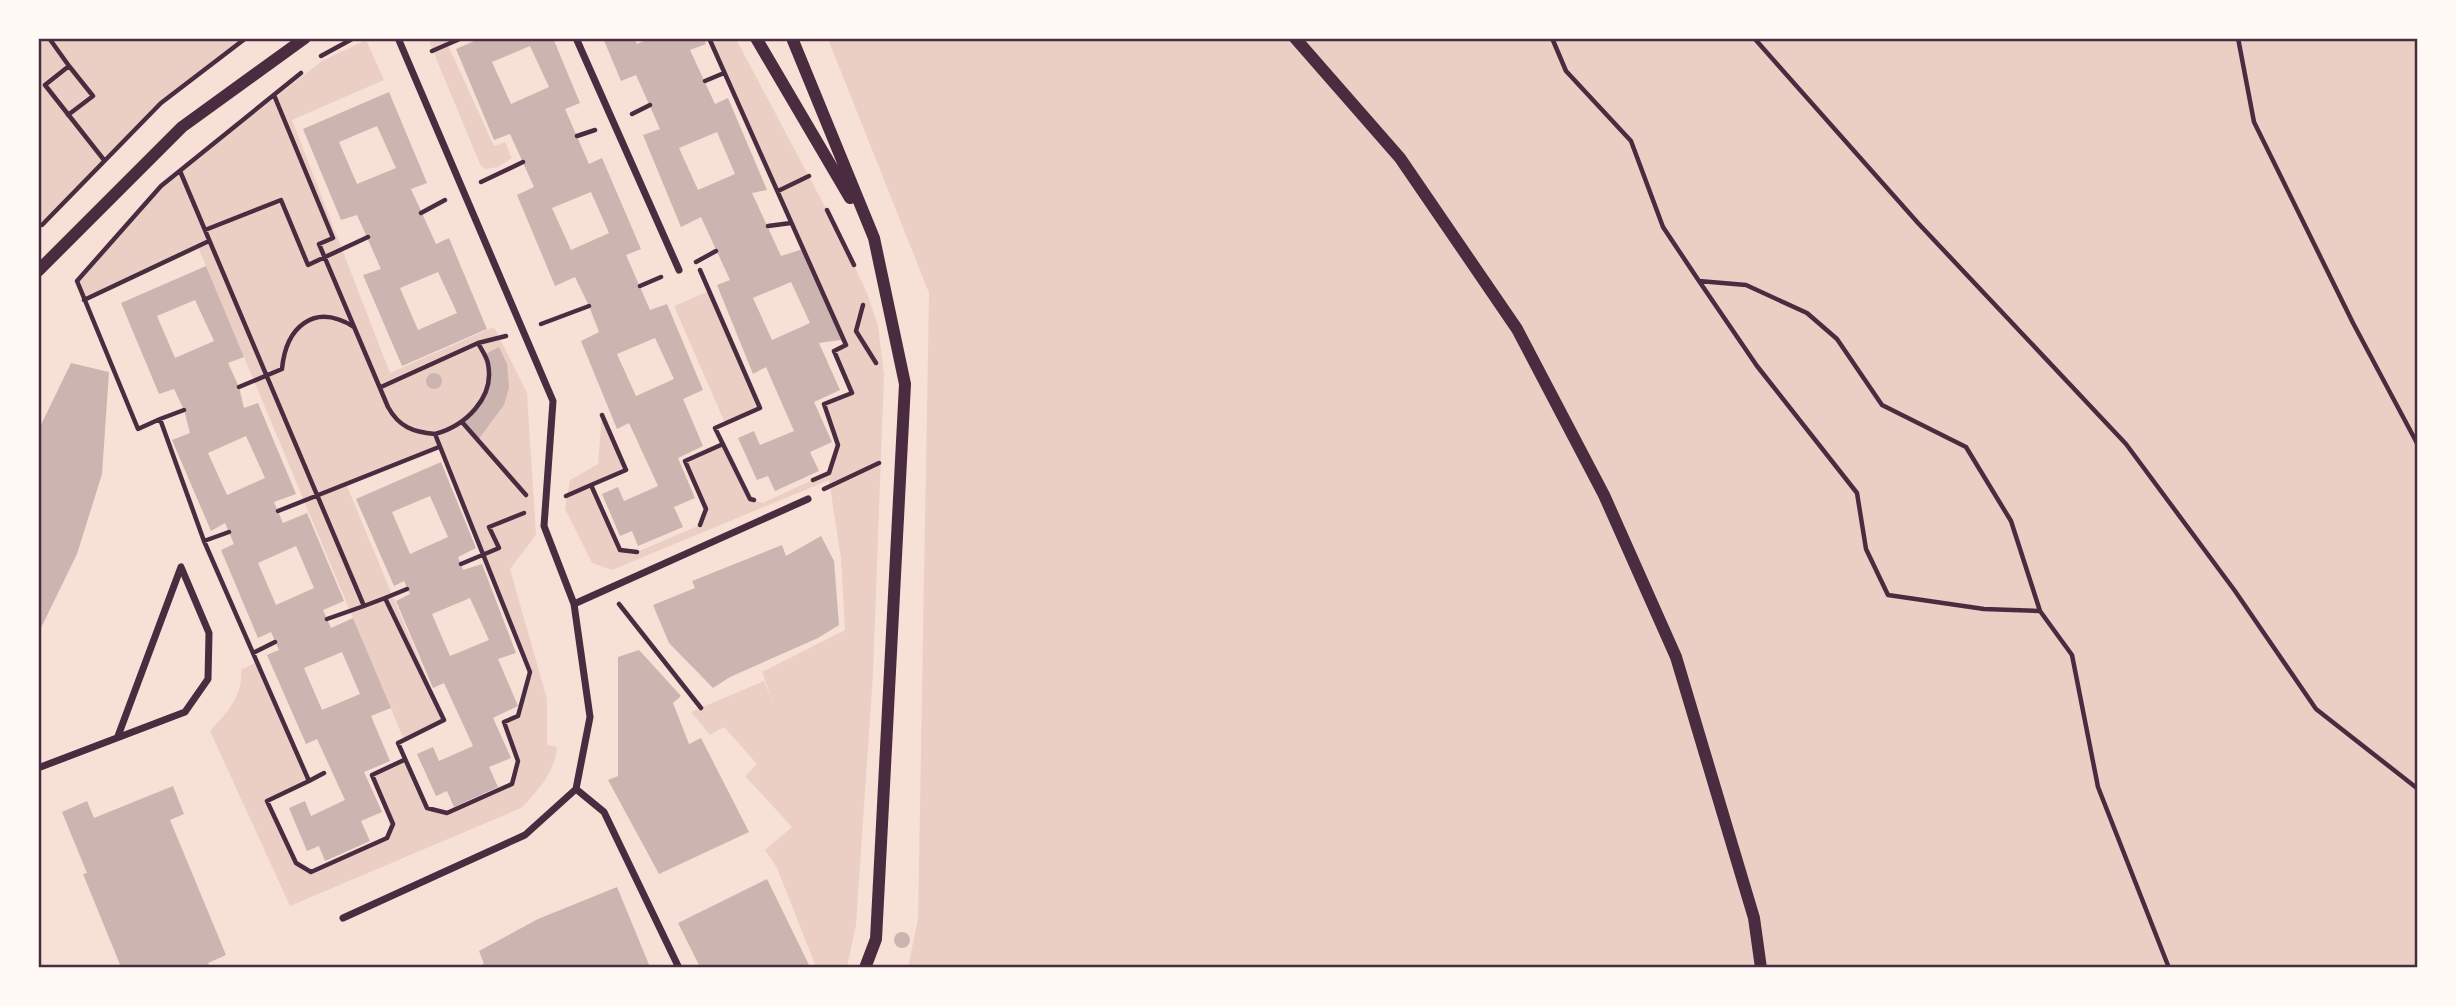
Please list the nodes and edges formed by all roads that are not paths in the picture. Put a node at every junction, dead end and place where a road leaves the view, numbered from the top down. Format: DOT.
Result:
graph roads {
  1 [pos="305,38"];
  2 [pos="398,38"];
  3 [pos="576,38"];
  4 [pos="756,38"];
  5 [pos="792,38"];
  6 [pos="1295,38"];
  7 [pos="874,238"];
  8 [pos="679,270"];
  9 [pos="38,271"];
  10 [pos="808,499"];
  11 [pos="574,604"];
  12 [pos="118,736"];
  13 [pos="38,768"];
  14 [pos="576,789"];
  15 [pos="343,918"];
  16 [pos="679,968"];
  17 [pos="864,968"];
  18 [pos="1760,968"];
  1 -- 9 [label="street"];
  2 -- 11 [label="street"];
  3 -- 8 [label="street"];
  4 -- 7 [label="street"];
  5 -- 7 [label="street"];
  6 -- 18 [label="street"];
  7 -- 17 [label="street"];
  10 -- 11 [label="street"];
  11 -- 14 [label="street"];
  12 -- 12 [label="street"];
  12 -- 13 [label="street"];
  14 -- 15 [label="street"];
  14 -- 16 [label="street"];
}
